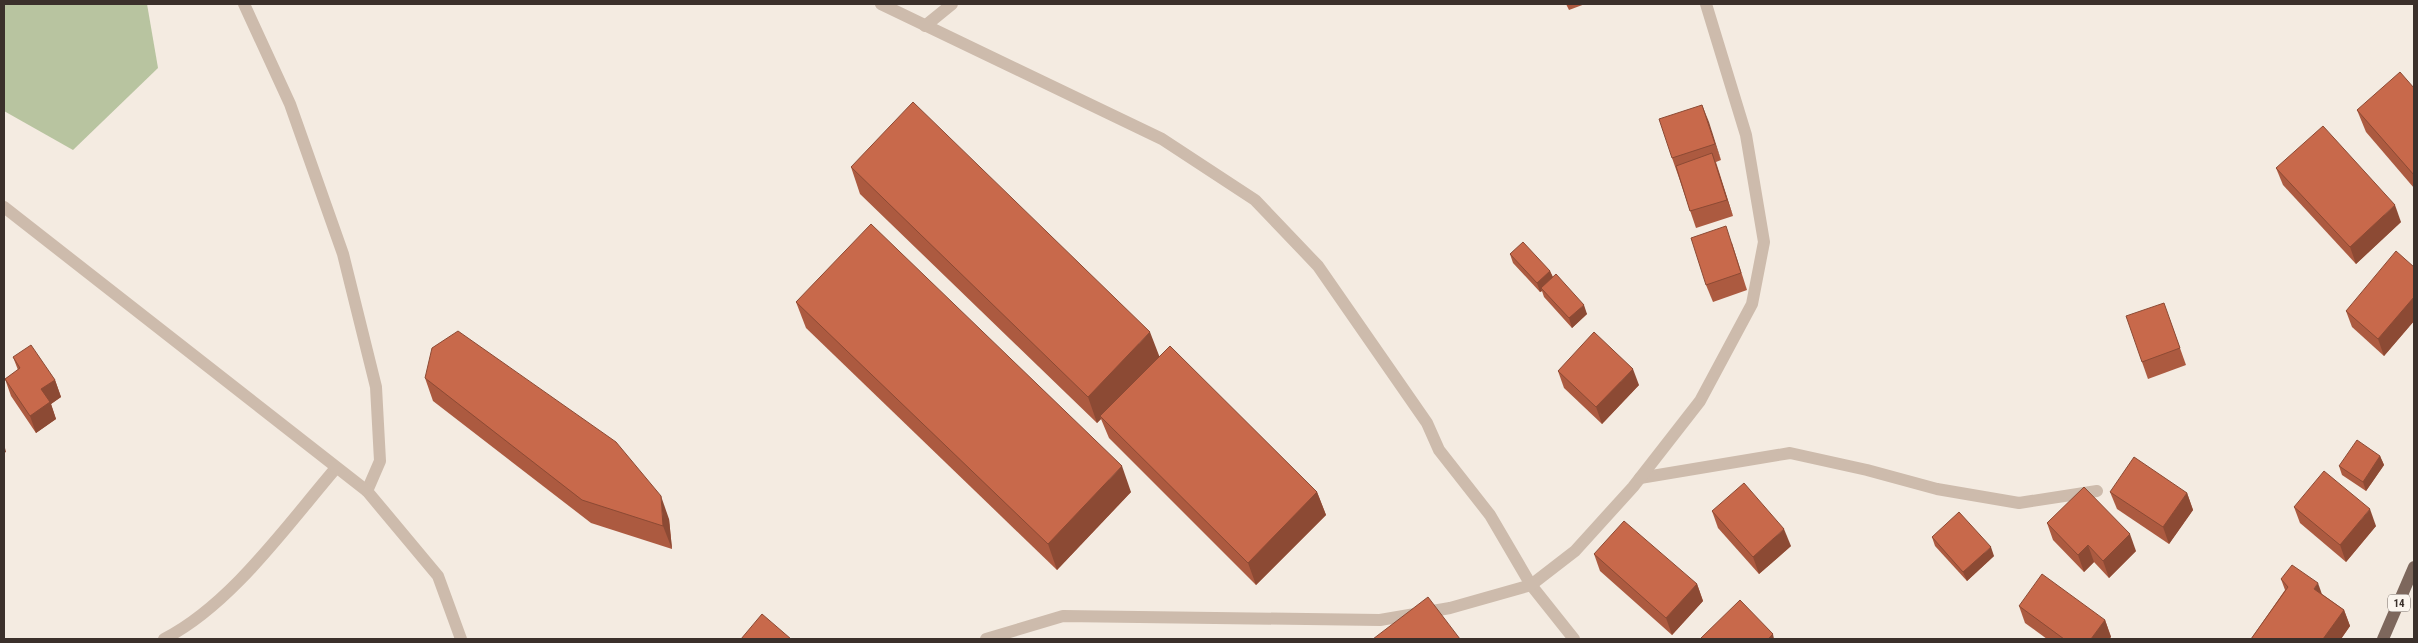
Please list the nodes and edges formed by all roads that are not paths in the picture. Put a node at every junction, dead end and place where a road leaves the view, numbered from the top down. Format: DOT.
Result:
graph roads {
  1 [pos="244,4"];
  2 [pos="882,4"];
  3 [pos="952,4"];
  4 [pos="1706,4"];
  5 [pos="925,26"];
  6 [pos="4,207"];
  7 [pos="336,468"];
  8 [pos="1640,478"];
  9 [pos="367,491"];
  10 [pos="2097,491"];
  11 [pos="2414,567"];
  12 [pos="1531,584"];
  13 [pos="164,639"];
  14 [pos="462,639"];
  15 [pos="986,639"];
  16 [pos="1574,639"];
  17 [pos="2383,639"];
  1 -- 9 [label="street"];
  2 -- 5 [label="street"];
  3 -- 5 [label="street"];
  4 -- 8 [label="street"];
  5 -- 12 [label="street"];
  6 -- 7 [label="street"];
  7 -- 9 [label="street"];
  7 -- 13 [label="street"];
  8 -- 10 [label="street"];
  8 -- 12 [label="street"];
  9 -- 14 [label="street"];
  11 -- 17 [label="main road, 14"];
  12 -- 15 [label="street"];
  12 -- 16 [label="street"];
}
